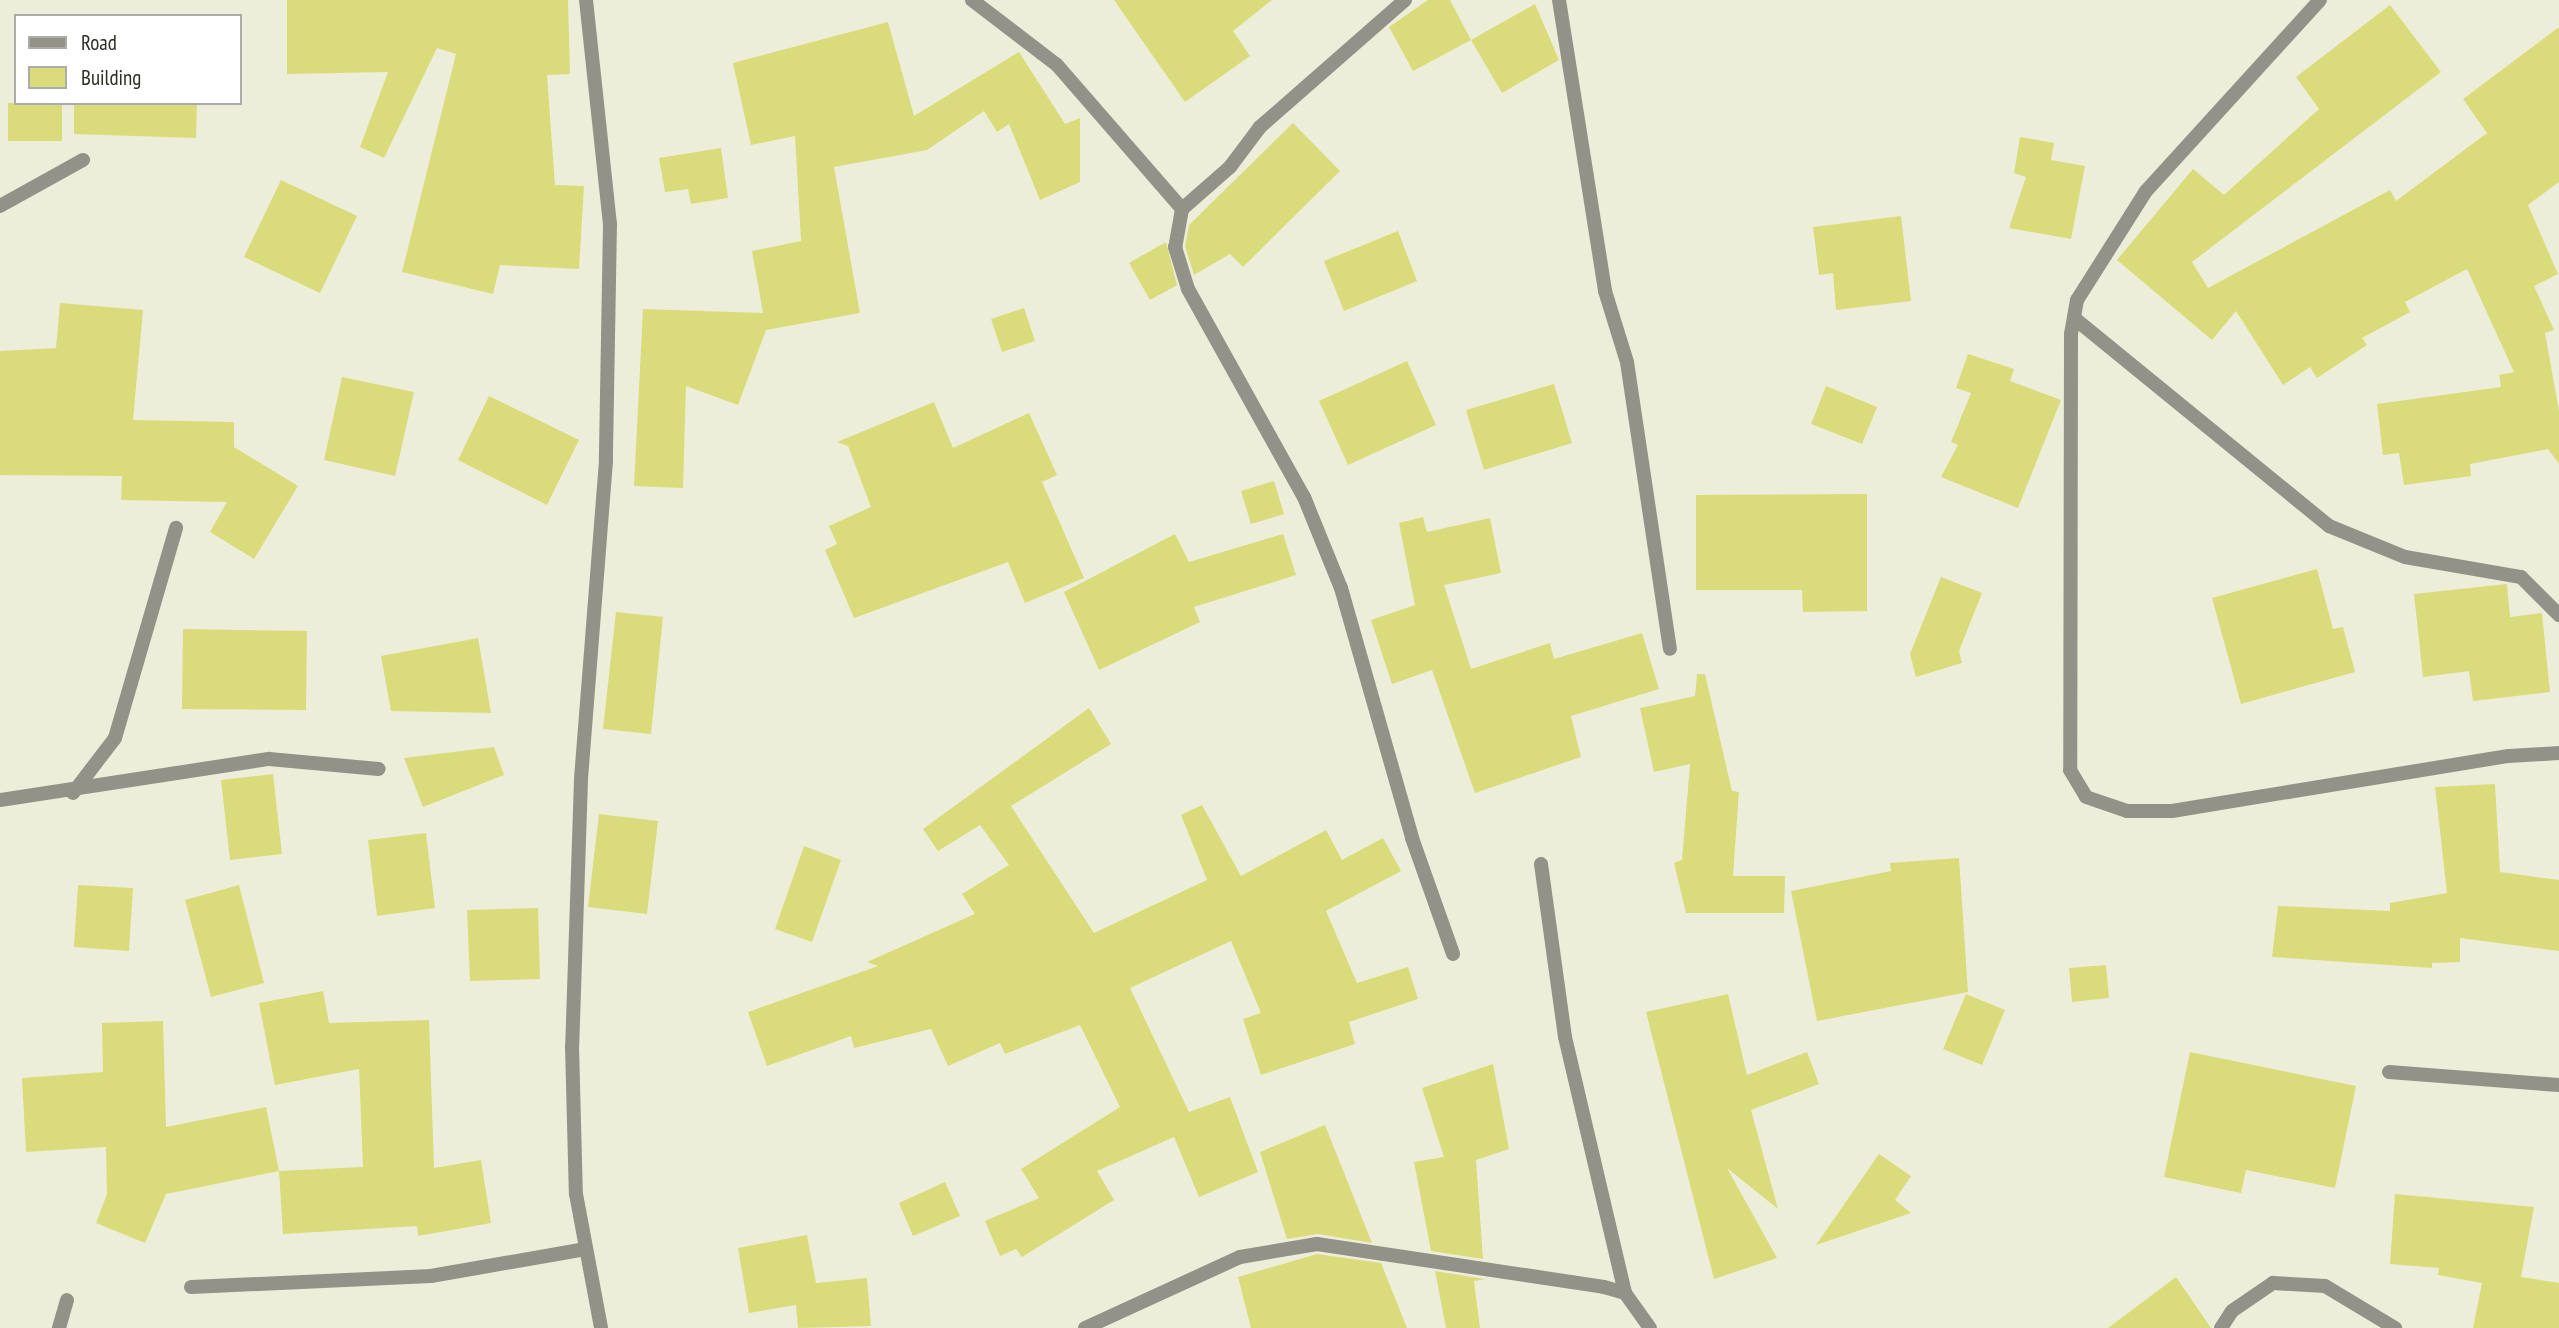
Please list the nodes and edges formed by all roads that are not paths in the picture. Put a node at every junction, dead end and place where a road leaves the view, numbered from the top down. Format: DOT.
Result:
graph roads {
  1 [pos="586,0"];
  2 [pos="972,0"];
  3 [pos="1405,0"];
  4 [pos="1559,0"];
  5 [pos="2320,0"];
  6 [pos="83,160"];
  7 [pos="0,206"];
  8 [pos="1182,209"];
  9 [pos="2074,318"];
  10 [pos="176,528"];
  11 [pos="2559,615"];
  12 [pos="1670,649"];
  13 [pos="2559,754"];
  14 [pos="379,769"];
  15 [pos="73,793"];
  16 [pos="0,800"];
  17 [pos="1541,864"];
  18 [pos="1453,954"];
  19 [pos="2389,1072"];
  20 [pos="2559,1085"];
  21 [pos="586,1248"];
  22 [pos="191,1287"];
  23 [pos="1625,1293"];
  24 [pos="67,1300"];
  25 [pos="59,1328"];
  26 [pos="601,1328"];
  27 [pos="1086,1328"];
  28 [pos="1650,1328"];
  29 [pos="2221,1328"];
  30 [pos="2396,1328"];
  1 -- 21 [label="street"];
  2 -- 8 [label="street"];
  3 -- 8 [label="street"];
  4 -- 12 [label="street"];
  5 -- 9 [label="street"];
  6 -- 7 [label="street"];
  8 -- 18 [label="street"];
  9 -- 11 [label="street"];
  9 -- 13 [label="street"];
  10 -- 15 [label="street"];
  14 -- 15 [label="street"];
  15 -- 16 [label="street"];
  17 -- 23 [label="street"];
  19 -- 20 [label="street"];
  21 -- 22 [label="street"];
  21 -- 26 [label="street"];
  23 -- 27 [label="street"];
  23 -- 28 [label="street"];
  24 -- 25 [label="street"];
  29 -- 30 [label="street"];
}
